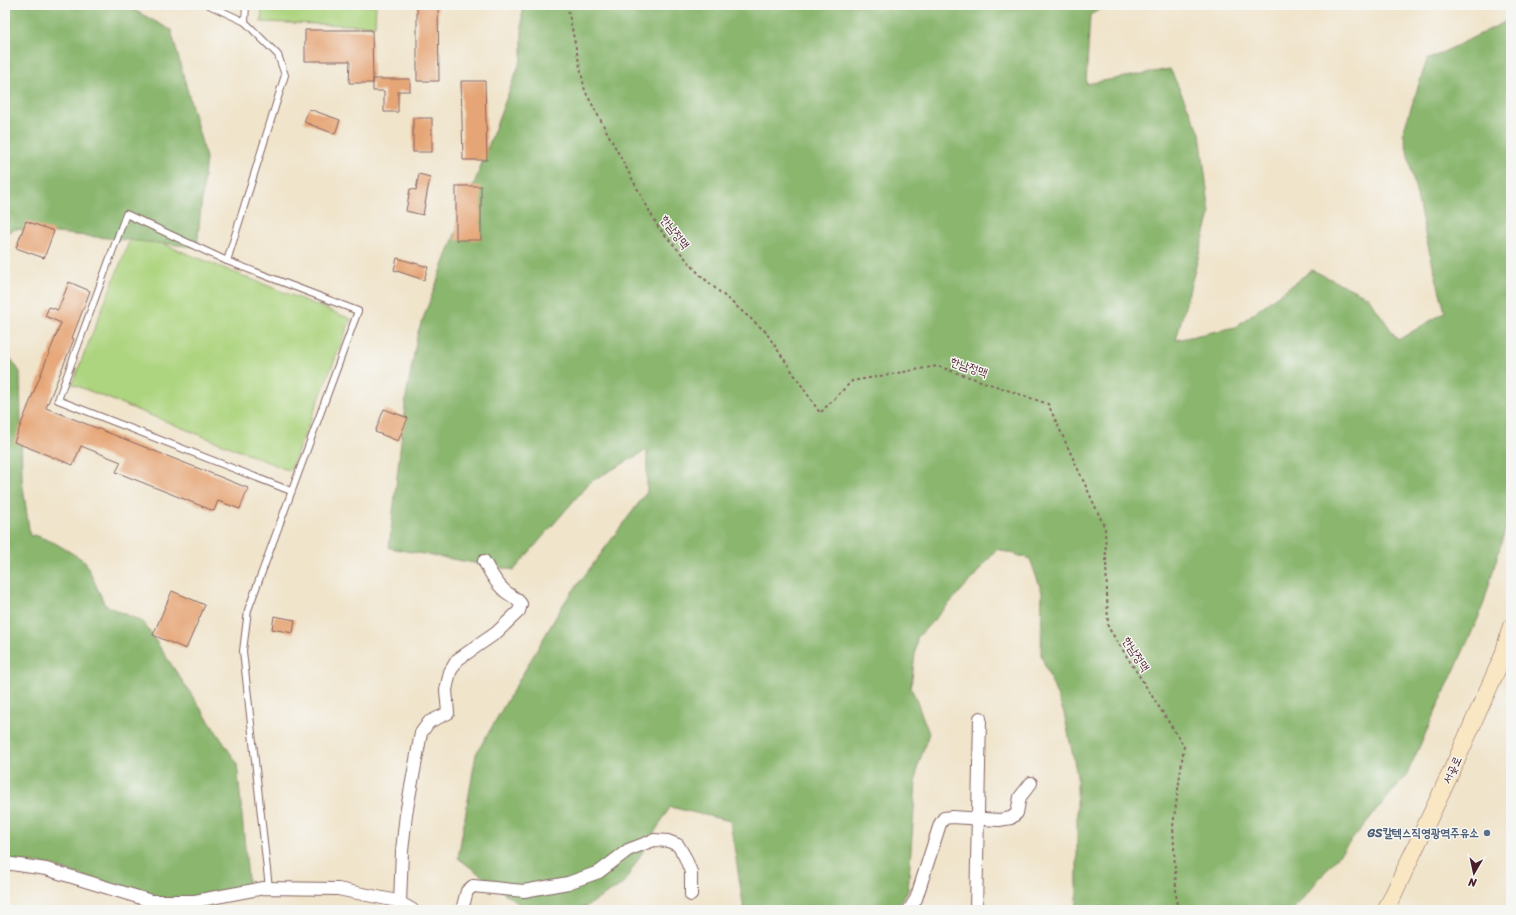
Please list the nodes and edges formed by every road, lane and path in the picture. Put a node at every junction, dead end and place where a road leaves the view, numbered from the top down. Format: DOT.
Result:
graph roads {
  1 [pos="209,5"];
  2 [pos="246,5"];
  3 [pos="566,5"];
  4 [pos="245,22"];
  5 [pos="227,261"];
  6 [pos="291,491"];
  7 [pos="484,561"];
  8 [pos="1511,627"];
  9 [pos="1511,648"];
  10 [pos="1493,678"];
  11 [pos="980,718"];
  12 [pos="1031,783"];
  13 [pos="978,820"];
  14 [pos="5,863"];
  15 [pos="269,888"];
  16 [pos="691,895"];
  17 [pos="400,903"];
  18 [pos="413,910"];
  19 [pos="462,910"];
  20 [pos="909,910"];
  21 [pos="976,910"];
  22 [pos="1177,910"];
  23 [pos="1386,910"];
  1 -- 4 [label="lane"];
  2 -- 4 [label="lane"];
  3 -- 22 [label="path, 한남정맥"];
  4 -- 5 [label="lane"];
  5 -- 6 [label="lane"];
  5 -- 6 [label="lane"];
  6 -- 15 [label="lane"];
  7 -- 17 [label="street"];
  8 -- 10 [label="main road, 서곶로"];
  9 -- 10 [label="street"];
  10 -- 23 [label="main road, 서곶로"];
  11 -- 13 [label="street"];
  12 -- 13 [label="street"];
  13 -- 20 [label="street"];
  13 -- 21 [label="street"];
  14 -- 15 [label="street"];
  15 -- 17 [label="street"];
  16 -- 19 [label="street"];
  17 -- 18 [label="street"];
}
